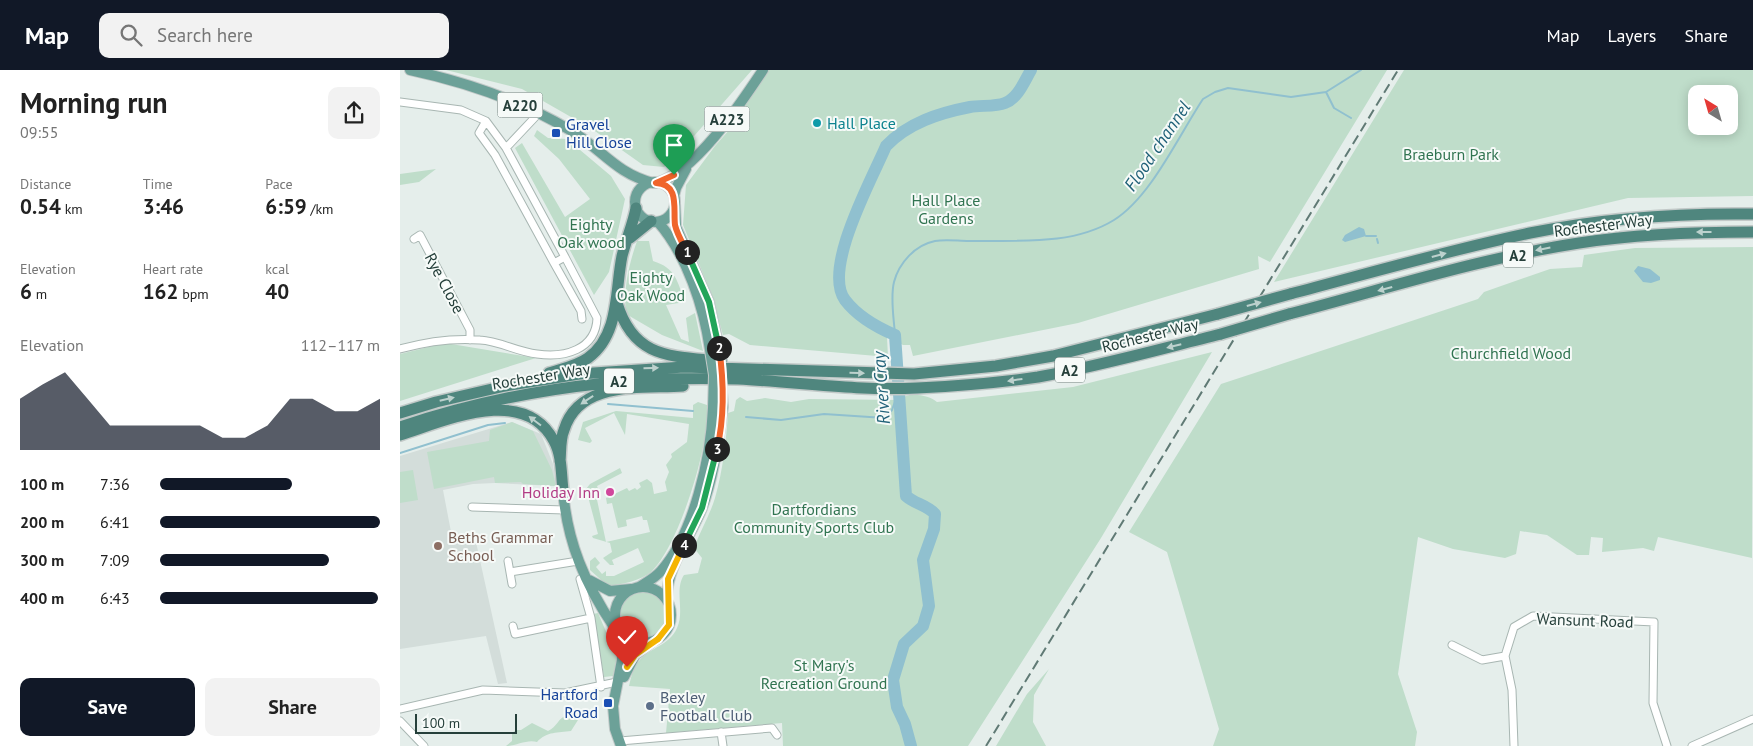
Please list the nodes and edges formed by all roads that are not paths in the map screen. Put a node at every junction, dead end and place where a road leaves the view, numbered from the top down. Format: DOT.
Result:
graph roads {
  1 [pos="410,70"];
  2 [pos="763,70"];
  3 [pos="400,102"];
  4 [pos="540,113"];
  5 [pos="486,121"];
  6 [pos="506,148"];
  7 [pos="687,166"];
  8 [pos="617,167"];
  9 [pos="655,183"];
  10 [pos="637,195"];
  11 [pos="675,200"];
  12 [pos="636,208"];
  13 [pos="1753,214"];
  14 [pos="654,222"];
  15 [pos="1753,232"];
  16 [pos="414,239"];
  17 [pos="627,241"];
  18 [pos="565,257"];
  19 [pos="554,263"];
  20 [pos="616,299"];
  21 [pos="582,319"];
  22 [pos="470,340"];
  23 [pos="400,349"];
  24 [pos="715,349"];
  25 [pos="832,372"];
  26 [pos="499,387"];
  27 [pos="843,387"];
  28 [pos="718,408"];
  29 [pos="400,413"];
  30 [pos="400,427"];
  31 [pos="400,435"];
  32 [pos="560,461"];
  33 [pos="563,490"];
  34 [pos="472,507"];
  35 [pos="565,510"];
  36 [pos="508,561"];
  37 [pos="578,561"];
  38 [pos="510,572"];
  39 [pos="584,579"];
  40 [pos="512,584"];
  41 [pos="636,588"];
  42 [pos="667,600"];
  43 [pos="591,618"];
  44 [pos="513,626"];
  45 [pos="621,634"];
  46 [pos="652,642"];
  47 [pos="1452,645"];
  48 [pos="1505,656"];
  49 [pos="617,682"];
  50 [pos="601,687"];
  51 [pos="400,709"];
  52 [pos="1753,719"];
  53 [pos="400,721"];
  54 [pos="722,732"];
  55 [pos="777,735"];
  56 [pos="620,741"];
  57 [pos="424,746"];
  58 [pos="723,746"];
  59 [pos="1514,746"];
  60 [pos="1667,746"];
  61 [pos="1692,746"];
  1 -- 4 [label="main road, A220"];
  2 -- 7 [label="main road, A223"];
  3 -- 5 [label="street"];
  4 -- 6 [label="street"];
  4 -- 8 [label="main road, A220"];
  5 -- 6 [label="street"];
  5 -- 19 [label="street"];
  6 -- 18 [label="street"];
  7 -- 9 [label="main road, A223"];
  7 -- 11 [label="main road, A223"];
  8 -- 9 [label="main road, A220"];
  8 -- 10 [label="main road, A220"];
  9 -- 10 [label="main road"];
  9 -- 11 [label="main road"];
  10 -- 12 [label="main road"];
  11 -- 14 [label="main road"];
  11 -- 24 [label="main road, A223"];
  12 -- 14 [label="main road"];
  12 -- 17 [label="highway"];
  25 -- 13 [label="highway, Rochester Way / A2, one-way, bridge"];
  14 -- 17 [label="highway"];
  14 -- 24 [label="main road, A223"];
  15 -- 27 [label="highway, Rochester Way / A2, one-way, bridge"];
  16 -- 22 [label="street, Rye Close"];
  17 -- 20 [label="highway"];
  18 -- 19 [label="street"];
  18 -- 22 [label="street"];
  19 -- 21 [label="street"];
  20 -- 25 [label="highway"];
  20 -- 26 [label="highway"];
  22 -- 23 [label="street"];
  24 -- 28 [label="main road, A223, bridge"];
  26 -- 25 [label="highway, Rochester Way / A2, one-way"];
  29 -- 26 [label="highway, A2, one-way"];
  27 -- 30 [label="highway, Rochester Way / A2"];
  27 -- 32 [label="highway, one-way"];
  28 -- 41 [label="main road, A223"];
  28 -- 42 [label="main road, A223"];
  32 -- 31 [label="highway, one-way"];
  32 -- 33 [label="highway"];
  33 -- 35 [label="main road"];
  34 -- 35 [label="street"];
  35 -- 37 [label="main road"];
  36 -- 38 [label="street"];
  37 -- 38 [label="street"];
  37 -- 39 [label="main road"];
  38 -- 40 [label="street"];
  39 -- 41 [label="main road"];
  39 -- 43 [label="street"];
  39 -- 45 [label="main road"];
  41 -- 42 [label="main road"];
  41 -- 45 [label="main road"];
  42 -- 46 [label="main road"];
  43 -- 44 [label="street"];
  43 -- 50 [label="street"];
  45 -- 46 [label="main road"];
  45 -- 49 [label="main road"];
  46 -- 56 [label="main road"];
  47 -- 48 [label="street"];
  48 -- 59 [label="street, Wansunt Road"];
  48 -- 60 [label="street, Wansunt Road"];
  49 -- 50 [label="street"];
  49 -- 56 [label="main road"];
  50 -- 51 [label="street"];
  52 -- 61 [label="street"];
  53 -- 57 [label="street"];
  54 -- 55 [label="street"];
  54 -- 56 [label="street"];
  54 -- 58 [label="street"];
}
